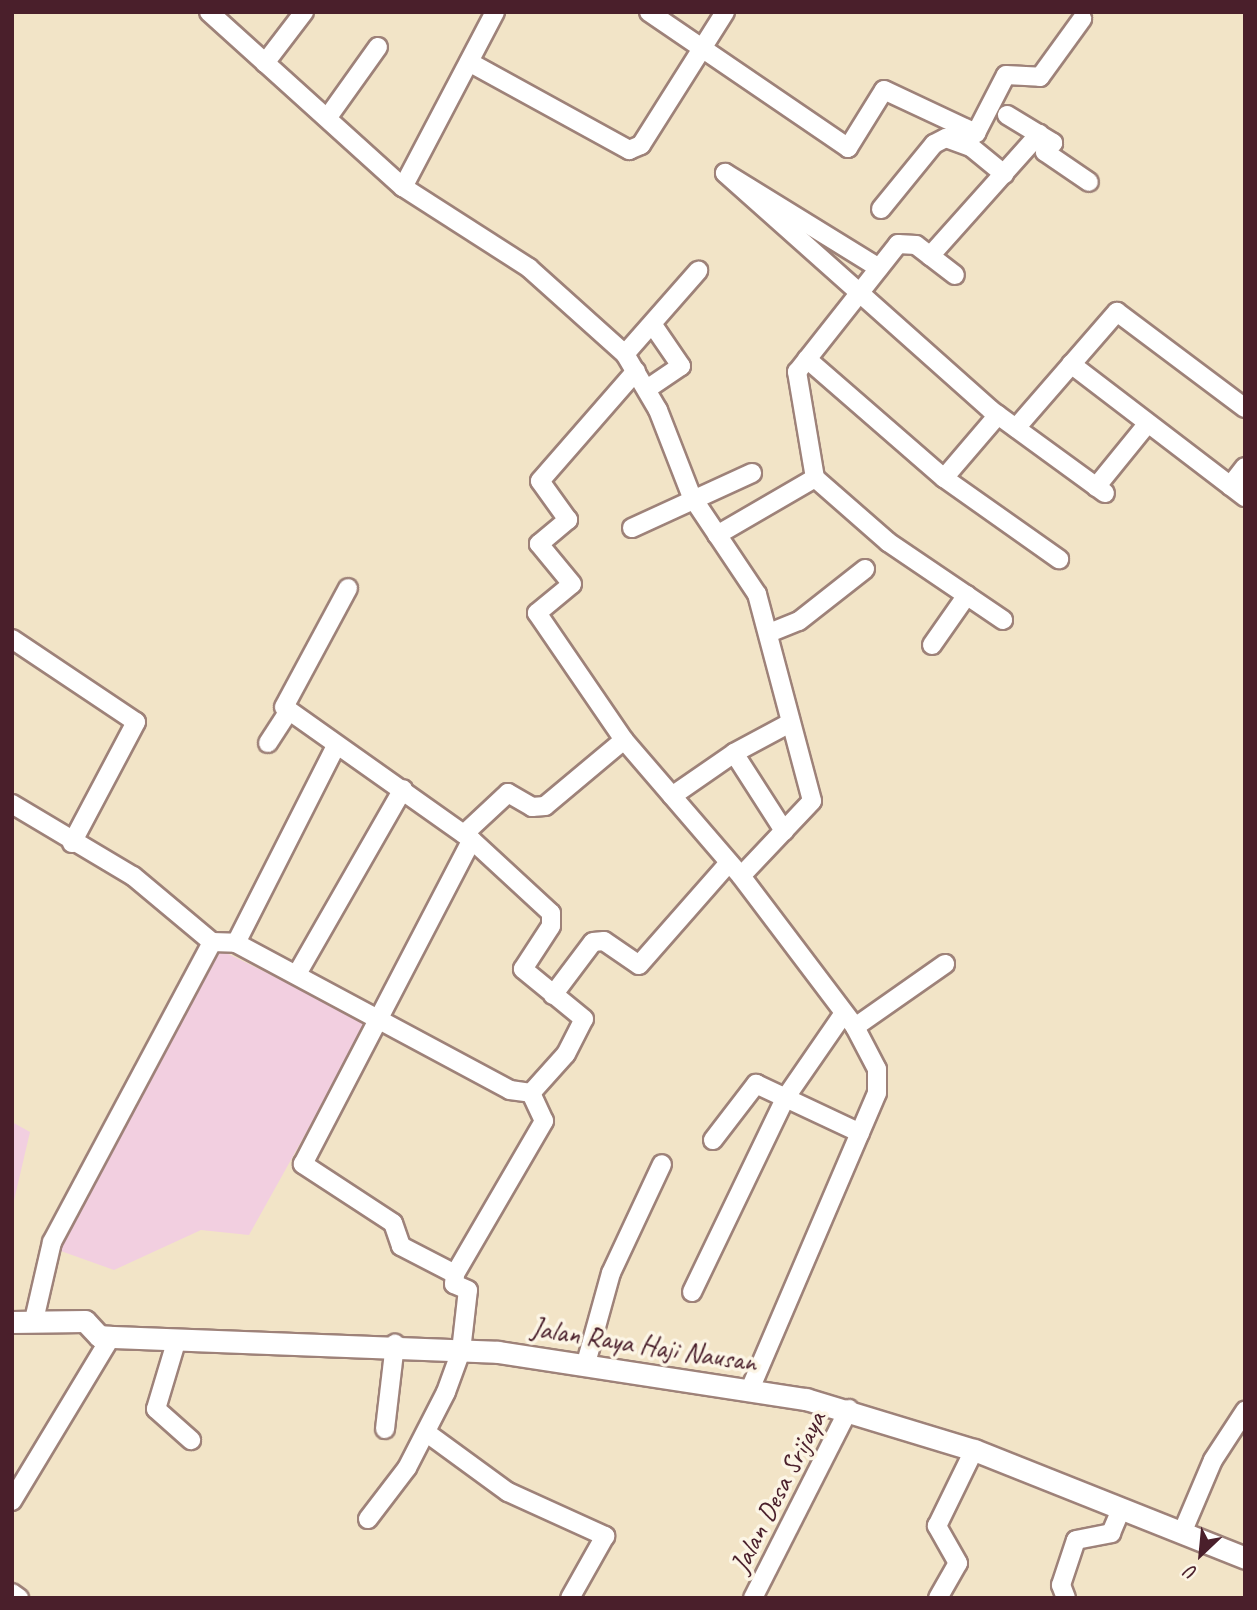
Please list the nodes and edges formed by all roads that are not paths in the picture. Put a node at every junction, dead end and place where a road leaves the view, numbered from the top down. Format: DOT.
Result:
graph roads {
  1 [pos="304,12"];
  2 [pos="495,12"];
  3 [pos="649,12"];
  4 [pos="724,12"];
  5 [pos="211,13"];
  6 [pos="1082,19"];
  7 [pos="378,47"];
  8 [pos="702,49"];
  9 [pos="469,62"];
  10 [pos="265,63"];
  11 [pos="1007,115"];
  12 [pos="328,117"];
  13 [pos="1038,143"];
  14 [pos="1004,174"];
  15 [pos="1089,182"];
  16 [pos="403,187"];
  17 [pos="881,209"];
  18 [pos="930,256"];
  19 [pos="879,268"];
  20 [pos="698,271"];
  21 [pos="955,275"];
  22 [pos="860,291"];
  23 [pos="655,328"];
  24 [pos="625,354"];
  25 [pos="807,359"];
  26 [pos="1072,364"];
  27 [pos="636,371"];
  28 [pos="647,389"];
  29 [pos="1245,408"];
  30 [pos="998,415"];
  31 [pos="1148,423"];
  32 [pos="1016,428"];
  33 [pos="1245,467"];
  34 [pos="752,473"];
  35 [pos="815,478"];
  36 [pos="944,478"];
  37 [pos="1230,486"];
  38 [pos="692,497"];
  39 [pos="1245,497"];
  40 [pos="632,528"];
  41 [pos="718,535"];
  42 [pos="1059,559"];
  43 [pos="865,569"];
  44 [pos="348,588"];
  45 [pos="967,595"];
  46 [pos="1003,620"];
  47 [pos="769,633"];
  48 [pos="12,639"];
  49 [pos="932,645"];
  50 [pos="287,714"];
  51 [pos="790,723"];
  52 [pos="624,740"];
  53 [pos="268,743"];
  54 [pos="335,748"];
  55 [pos="734,753"];
  56 [pos="403,789"];
  57 [pos="672,796"];
  58 [pos="12,804"];
  59 [pos="783,831"];
  60 [pos="468,837"];
  61 [pos="72,843"];
  62 [pos="734,870"];
  63 [pos="212,942"];
  64 [pos="236,943"];
  65 [pos="945,964"];
  66 [pos="297,974"];
  67 [pos="553,996"];
  68 [pos="379,1019"];
  69 [pos="850,1020"];
  70 [pos="531,1093"];
  71 [pos="786,1097"];
  72 [pos="860,1133"];
  73 [pos="713,1140"];
  74 [pos="662,1164"];
  75 [pos="455,1274"];
  76 [pos="692,1292"];
  77 [pos="36,1318"];
  78 [pos="12,1322"];
  79 [pos="111,1337"];
  80 [pos="177,1339"];
  81 [pos="395,1344"];
  82 [pos="461,1350"];
  83 [pos="586,1363"];
  84 [pos="750,1389"];
  85 [pos="849,1409"];
  86 [pos="1245,1411"];
  87 [pos="385,1429"];
  88 [pos="427,1433"];
  89 [pos="191,1440"];
  90 [pos="974,1450"];
  91 [pos="12,1501"];
  92 [pos="1121,1509"];
  93 [pos="368,1519"];
  94 [pos="1182,1533"];
  95 [pos="1245,1558"];
  96 [pos="12,1593"];
  97 [pos="19,1598"];
  98 [pos="570,1598"];
  99 [pos="753,1598"];
  100 [pos="938,1598"];
  101 [pos="1066,1598"];
  1 -- 10 [label="street"];
  2 -- 9 [label="street"];
  3 -- 8 [label="street"];
  4 -- 8 [label="street"];
  5 -- 10 [label="street"];
  6 -- 8 [label="street"];
  7 -- 12 [label="street"];
  8 -- 9 [label="street"];
  9 -- 16 [label="street"];
  10 -- 12 [label="street"];
  11 -- 13 [label="street"];
  12 -- 16 [label="street"];
  13 -- 14 [label="street"];
  13 -- 15 [label="street"];
  14 -- 17 [label="street"];
  14 -- 18 [label="street"];
  16 -- 24 [label="street"];
  18 -- 19 [label="street"];
  18 -- 21 [label="street"];
  19 -- 22 [label="street"];
  19 -- 22 [label="street"];
  20 -- 23 [label="street"];
  22 -- 25 [label="street"];
  22 -- 30 [label="street"];
  23 -- 24 [label="street"];
  23 -- 28 [label="street"];
  24 -- 27 [label="street"];
  25 -- 35 [label="street"];
  25 -- 36 [label="street"];
  26 -- 29 [label="street"];
  26 -- 31 [label="street"];
  26 -- 32 [label="street"];
  27 -- 28 [label="street"];
  27 -- 52 [label="street"];
  28 -- 38 [label="street"];
  30 -- 32 [label="street"];
  30 -- 36 [label="street"];
  31 -- 32 [label="street"];
  31 -- 37 [label="street"];
  33 -- 37 [label="street"];
  34 -- 38 [label="street"];
  35 -- 41 [label="street"];
  35 -- 45 [label="street"];
  36 -- 42 [label="street"];
  37 -- 39 [label="street"];
  38 -- 40 [label="street"];
  38 -- 41 [label="street"];
  41 -- 47 [label="street"];
  43 -- 47 [label="street"];
  44 -- 50 [label="street"];
  45 -- 46 [label="street"];
  45 -- 49 [label="street"];
  47 -- 51 [label="street"];
  48 -- 61 [label="street"];
  50 -- 53 [label="street"];
  50 -- 54 [label="street"];
  51 -- 55 [label="street"];
  51 -- 59 [label="street"];
  52 -- 57 [label="street"];
  52 -- 60 [label="street"];
  54 -- 56 [label="street"];
  54 -- 64 [label="street"];
  55 -- 57 [label="street"];
  55 -- 59 [label="street"];
  56 -- 60 [label="street"];
  56 -- 66 [label="street"];
  57 -- 62 [label="street"];
  58 -- 61 [label="street"];
  59 -- 62 [label="street"];
  60 -- 67 [label="street"];
  60 -- 68 [label="street"];
  61 -- 63 [label="street"];
  62 -- 67 [label="street"];
  62 -- 69 [label="street"];
  63 -- 64 [label="street"];
  63 -- 77 [label="street"];
  64 -- 66 [label="street"];
  65 -- 69 [label="street"];
  66 -- 68 [label="street"];
  67 -- 70 [label="street"];
  68 -- 70 [label="street"];
  68 -- 75 [label="street"];
  69 -- 71 [label="street"];
  69 -- 72 [label="street"];
  70 -- 75 [label="street"];
  71 -- 72 [label="street"];
  71 -- 73 [label="street"];
  71 -- 76 [label="street"];
  72 -- 84 [label="street"];
  74 -- 83 [label="street"];
  75 -- 82 [label="street"];
  77 -- 78 [label="street, Jalan Raya Haji Nausan"];
  77 -- 79 [label="street, Jalan Raya Haji Nausan"];
  79 -- 80 [label="street, Jalan Raya Haji Nausan"];
  79 -- 91 [label="street"];
  80 -- 81 [label="street, Jalan Raya Haji Nausan"];
  80 -- 89 [label="street"];
  81 -- 82 [label="street, Jalan Raya Haji Nausan"];
  81 -- 87 [label="street"];
  82 -- 83 [label="street, Jalan Raya Haji Nausan"];
  82 -- 88 [label="street"];
  83 -- 84 [label="street, Jalan Raya Haji Nausan"];
  84 -- 85 [label="street, Jalan Raya Haji Nausan"];
  85 -- 90 [label="street, Jalan Raya Haji Nausan"];
  85 -- 99 [label="street, Jalan Desa Srijaya"];
  86 -- 94 [label="street"];
  88 -- 93 [label="street"];
  88 -- 98 [label="street"];
  90 -- 92 [label="street, Jalan Raya Haji Nausan"];
  90 -- 100 [label="street"];
  92 -- 94 [label="street, Jalan Raya Haji Nausan"];
  92 -- 101 [label="street"];
  94 -- 95 [label="street, Jalan Raya Haji Nausan"];
  96 -- 97 [label="street"];
}
